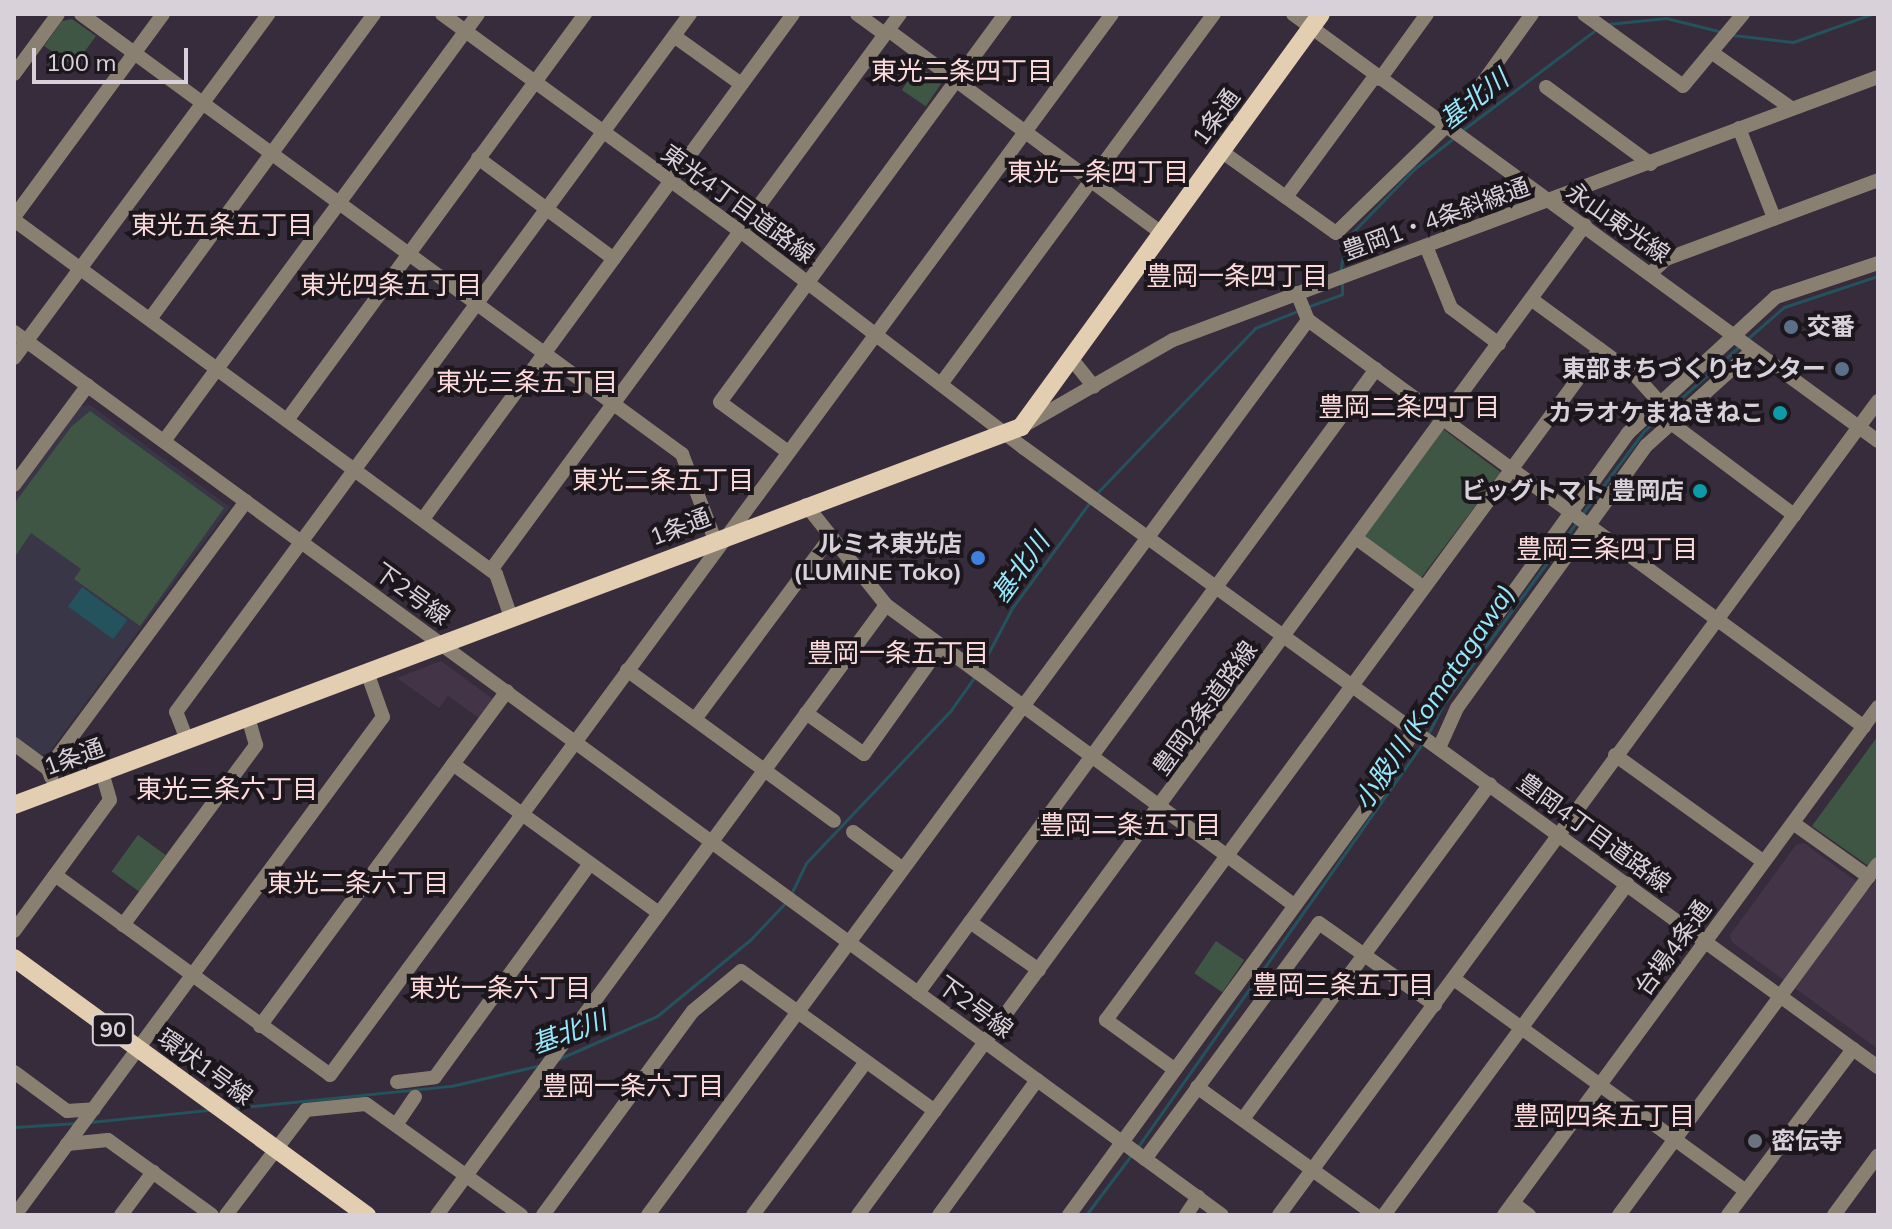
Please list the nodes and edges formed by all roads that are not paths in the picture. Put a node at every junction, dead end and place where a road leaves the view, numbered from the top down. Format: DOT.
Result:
graph roads {
  1 [pos="58,14"];
  2 [pos="81,14"];
  3 [pos="163,14"];
  4 [pos="269,14"];
  5 [pos="374,14"];
  6 [pos="442,14"];
  7 [pos="478,14"];
  8 [pos="585,14"];
  9 [pos="690,14"];
  10 [pos="793,14"];
  11 [pos="857,14"];
  12 [pos="900,14"];
  13 [pos="1005,14"];
  14 [pos="1112,14"];
  15 [pos="1214,14"];
  16 [pos="1293,14"];
  17 [pos="1427,14"];
  18 [pos="1532,14"];
  19 [pos="1589,18"];
  20 [pos="1735,20"];
  21 [pos="1316,21"];
  22 [pos="466,31"];
  23 [pos="887,32"];
  24 [pos="674,36"];
  25 [pos="134,54"];
  26 [pos="1714,54"];
  27 [pos="14,74"];
  28 [pos="1378,77"];
  29 [pos="1877,80"];
  30 [pos="956,81"];
  31 [pos="534,83"];
  32 [pos="741,84"];
  33 [pos="1546,87"];
  34 [pos="203,103"];
  35 [pos="1791,108"];
  36 [pos="1450,128"];
  37 [pos="1739,128"];
  38 [pos="1023,132"];
  39 [pos="604,133"];
  40 [pos="1221,151"];
  41 [pos="271,152"];
  42 [pos="478,158"];
  43 [pos="1651,164"];
  44 [pos="1878,180"];
  45 [pos="1090,181"];
  46 [pos="670,182"];
  47 [pos="1286,197"];
  48 [pos="340,202"];
  49 [pos="1550,202"];
  50 [pos="547,209"];
  51 [pos="1774,218"];
  52 [pos="14,219"];
  53 [pos="1585,225"];
  54 [pos="740,231"];
  55 [pos="1161,233"];
  56 [pos="1426,246"];
  57 [pos="408,253"];
  58 [pos="614,259"];
  59 [pos="1878,263"];
  60 [pos="80,268"];
  61 [pos="1651,273"];
  62 [pos="807,282"];
  63 [pos="1531,299"];
  64 [pos="477,303"];
  65 [pos="1303,308"];
  66 [pos="150,319"];
  67 [pos="14,332"];
  68 [pos="874,334"];
  69 [pos="1734,335"];
  70 [pos="27,341"];
  71 [pos="1499,344"];
  72 [pos="1751,348"];
  73 [pos="1600,349"];
  74 [pos="544,354"];
  75 [pos="1070,357"];
  76 [pos="14,358"];
  77 [pos="1376,369"];
  78 [pos="219,370"];
  79 [pos="941,384"];
  80 [pos="88,385"];
  81 [pos="1094,387"];
  82 [pos="1658,401"];
  83 [pos="1878,401"];
  84 [pos="613,403"];
  85 [pos="1445,419"];
  86 [pos="287,420"];
  87 [pos="1671,423"];
  88 [pos="1859,427"];
  89 [pos="1013,430"];
  90 [pos="164,441"];
  91 [pos="1878,441"];
  92 [pos="788,452"];
  93 [pos="355,469"];
  94 [pos="1512,469"];
  95 [pos="14,485"];
  96 [pos="246,501"];
  97 [pos="806,505"];
  98 [pos="1794,515"];
  99 [pos="423,519"];
  100 [pos="1580,520"];
  101 [pos="1148,534"];
  102 [pos="722,537"];
  103 [pos="830,538"];
  104 [pos="1356,538"];
  105 [pos="301,541"];
  106 [pos="491,570"];
  107 [pos="1217,584"];
  108 [pos="1424,588"];
  109 [pos="886,605"];
  110 [pos="511,617"];
  111 [pos="1717,620"];
  112 [pos="1286,635"];
  113 [pos="443,644"];
  114 [pos="941,646"];
  115 [pos="627,670"];
  116 [pos="367,672"];
  117 [pos="1354,684"];
  118 [pos="507,691"];
  119 [pos="1023,706"];
  120 [pos="1878,707"];
  121 [pos="806,713"];
  122 [pos="248,717"];
  123 [pos="695,719"];
  124 [pos="1864,727"];
  125 [pos="1417,732"];
  126 [pos="187,740"];
  127 [pos="575,741"];
  128 [pos="14,744"];
  129 [pos="1436,746"];
  130 [pos="1615,755"];
  131 [pos="1092,756"];
  132 [pos="453,764"];
  133 [pos="48,769"];
  134 [pos="765,770"];
  135 [pos="102,772"];
  136 [pos="1490,784"];
  137 [pos="55,789"];
  138 [pos="14,805"];
  139 [pos="1160,806"];
  140 [pos="521,814"];
  141 [pos="834,821"];
  142 [pos="1793,823"];
  143 [pos="853,832"];
  144 [pos="1559,834"];
  145 [pos="711,841"];
  146 [pos="1227,855"];
  147 [pos="1764,862"];
  148 [pos="590,864"];
  149 [pos="1878,864"];
  150 [pos="903,869"];
  151 [pos="55,875"];
  152 [pos="1869,877"];
  153 [pos="1627,884"];
  154 [pos="1294,905"];
  155 [pos="659,913"];
  156 [pos="970,922"];
  157 [pos="123,925"];
  158 [pos="14,931"];
  159 [pos="1706,941"];
  160 [pos="849,942"];
  161 [pos="1365,955"];
  162 [pos="14,958"];
  163 [pos="1039,970"];
  164 [pos="192,976"];
  165 [pos="1454,979"];
  166 [pos="918,993"];
  167 [pos="1780,996"];
  168 [pos="1435,1005"];
  169 [pos="796,1012"];
  170 [pos="260,1026"];
  171 [pos="1522,1028"];
  172 [pos="987,1042"];
  173 [pos="138,1048"];
  174 [pos="1853,1049"];
  175 [pos="865,1063"];
  176 [pos="1878,1067"];
  177 [pos="1174,1069"];
  178 [pos="14,1072"];
  179 [pos="1037,1080"];
  180 [pos="397,1082"];
  181 [pos="1601,1084"];
  182 [pos="1197,1087"];
  183 [pos="415,1097"];
  184 [pos="935,1111"];
  185 [pos="87,1118"];
  186 [pos="1243,1119"];
  187 [pos="396,1125"];
  188 [pos="1676,1139"];
  189 [pos="67,1144"];
  190 [pos="276,1147"];
  191 [pos="1133,1150"];
  192 [pos="1878,1155"];
  193 [pos="1313,1169"];
  194 [pos="153,1172"];
  195 [pos="467,1175"];
  196 [pos="1746,1191"];
  197 [pos="1198,1197"];
  198 [pos="1508,1209"];
  199 [pos="15,1215"];
  200 [pos="121,1215"];
  201 [pos="212,1215"];
  202 [pos="226,1215"];
  203 [pos="367,1215"];
  204 [pos="437,1215"];
  205 [pos="521,1215"];
  206 [pos="543,1215"];
  207 [pos="648,1215"];
  208 [pos="753,1215"];
  209 [pos="858,1215"];
  210 [pos="939,1215"];
  211 [pos="1069,1215"];
  212 [pos="1186,1215"];
  213 [pos="1222,1215"];
  214 [pos="1279,1215"];
  215 [pos="1375,1215"];
  216 [pos="1384,1215"];
  217 [pos="1529,1215"];
  218 [pos="1619,1215"];
  219 [pos="1728,1215"];
  220 [pos="1834,1215"];
  1 -- 27 [label="street"];
  2 -- 25 [label="street"];
  3 -- 25 [label="street"];
  4 -- 34 [label="street"];
  5 -- 41 [label="street"];
  6 -- 22 [label="street, 東光4丁目道路線"];
  7 -- 22 [label="street"];
  8 -- 31 [label="street"];
  9 -- 24 [label="street"];
  10 -- 32 [label="street"];
  11 -- 23 [label="street"];
  12 -- 23 [label="street"];
  13 -- 30 [label="street"];
  14 -- 38 [label="street"];
  15 -- 45 [label="street"];
  16 -- 21 [label="street, 永山東光線"];
  17 -- 28 [label="street"];
  18 -- 36 [label="street"];
  19 -- 26 [label="street"];
  20 -- 26 [label="street"];
  21 -- 28 [label="street, 永山東光線"];
  21 -- 40 [label="main road, 1条通"];
  22 -- 31 [label="street, 東光4丁目道路線"];
  22 -- 48 [label="street"];
  23 -- 30 [label="street"];
  23 -- 54 [label="street"];
  24 -- 32 [label="street"];
  24 -- 39 [label="street"];
  25 -- 34 [label="street"];
  25 -- 52 [label="street"];
  26 -- 35 [label="street"];
  28 -- 36 [label="street, 永山東光線"];
  28 -- 47 [label="street"];
  29 -- 35 [label="street, 豊岡1・4条斜線通"];
  30 -- 38 [label="street"];
  30 -- 62 [label="street"];
  31 -- 39 [label="street, 東光4丁目道路線"];
  31 -- 42 [label="street"];
  32 -- 46 [label="street"];
  33 -- 43 [label="street"];
  34 -- 41 [label="street"];
  34 -- 60 [label="street"];
  35 -- 37 [label="street, 豊岡1・4条斜線通"];
  36 -- 47 [label="street"];
  36 -- 49 [label="street, 永山東光線"];
  37 -- 43 [label="street, 豊岡1・4条斜線通"];
  37 -- 51 [label="street"];
  38 -- 45 [label="street"];
  38 -- 68 [label="street"];
  39 -- 46 [label="street, 東光4丁目道路線"];
  39 -- 50 [label="street"];
  40 -- 47 [label="street"];
  40 -- 55 [label="main road, 1条通"];
  41 -- 48 [label="street"];
  41 -- 66 [label="street"];
  42 -- 50 [label="street"];
  42 -- 57 [label="street"];
  43 -- 49 [label="street, 豊岡1・4条斜線通"];
  44 -- 51 [label="street"];
  45 -- 55 [label="street"];
  45 -- 79 [label="street"];
  46 -- 54 [label="street, 東光4丁目道路線"];
  46 -- 58 [label="street"];
  48 -- 57 [label="street"];
  48 -- 78 [label="street"];
  49 -- 53 [label="street, 永山東光線"];
  49 -- 56 [label="street, 豊岡1・4条斜線通"];
  50 -- 58 [label="street"];
  50 -- 64 [label="street"];
  51 -- 61 [label="street"];
  52 -- 60 [label="street"];
  53 -- 61 [label="street, 永山東光線"];
  53 -- 63 [label="street, 豊岡2条道路線"];
  54 -- 62 [label="street, 東光4丁目道路線"];
  54 -- 84 [label="street"];
  55 -- 75 [label="main road, 1条通"];
  56 -- 65 [label="street, 豊岡1・4条斜線通"];
  56 -- 71 [label="street"];
  57 -- 64 [label="street"];
  57 -- 86 [label="street"];
  58 -- 74 [label="street"];
  59 -- 69 [label="street"];
  60 -- 66 [label="street"];
  60 -- 70 [label="street"];
  61 -- 69 [label="street, 永山東光線"];
  62 -- 68 [label="street, 東光4丁目道路線"];
  62 -- 92 [label="street"];
  63 -- 71 [label="street, 豊岡2条道路線"];
  63 -- 73 [label="street"];
  64 -- 74 [label="street"];
  64 -- 93 [label="street"];
  65 -- 77 [label="street"];
  65 -- 81 [label="street, 豊岡1・4条斜線通"];
  65 -- 101 [label="street"];
  66 -- 78 [label="street"];
  67 -- 70 [label="street, 下2号線"];
  68 -- 79 [label="street, 東光4丁目道路線"];
  68 -- 92 [label="street"];
  69 -- 72 [label="street, 永山東光線"];
  69 -- 82 [label="street"];
  70 -- 76 [label="street"];
  70 -- 80 [label="street, 下2号線"];
  71 -- 85 [label="street, 豊岡2条道路線"];
  72 -- 87 [label="street"];
  72 -- 88 [label="street, 永山東光線"];
  73 -- 82 [label="street"];
  73 -- 94 [label="street"];
  74 -- 84 [label="street"];
  74 -- 99 [label="street"];
  75 -- 81 [label="street"];
  75 -- 89 [label="main road, 1条通"];
  77 -- 85 [label="street"];
  77 -- 107 [label="street"];
  78 -- 86 [label="street"];
  78 -- 90 [label="street"];
  79 -- 89 [label="street, 東光4丁目道路線"];
  80 -- 90 [label="street, 下2号線"];
  80 -- 95 [label="street"];
  81 -- 89 [label="street, 豊岡1・4条斜線通"];
  82 -- 100 [label="street"];
  83 -- 88 [label="street"];
  84 -- 102 [label="street"];
  84 -- 106 [label="street"];
  85 -- 94 [label="street"];
  85 -- 104 [label="street, 豊岡2条道路線"];
  86 -- 93 [label="street"];
  87 -- 98 [label="street"];
  87 -- 100 [label="street"];
  88 -- 91 [label="street, 永山東光線"];
  88 -- 98 [label="street"];
  89 -- 97 [label="main road, 1条通"];
  89 -- 101 [label="street"];
  90 -- 96 [label="street, 下2号線"];
  92 -- 102 [label="street"];
  93 -- 99 [label="street"];
  93 -- 105 [label="street"];
  94 -- 100 [label="street"];
  94 -- 108 [label="street"];
  96 -- 105 [label="street, 下2号線"];
  96 -- 133 [label="street"];
  97 -- 102 [label="main road, 1条通"];
  97 -- 103 [label="street"];
  98 -- 111 [label="street"];
  99 -- 106 [label="street"];
  100 -- 111 [label="street"];
  100 -- 125 [label="street"];
  100 -- 129 [label="street"];
  101 -- 107 [label="street"];
  101 -- 119 [label="street"];
  102 -- 110 [label="main road, 1条通"];
  102 -- 115 [label="street"];
  103 -- 109 [label="street"];
  103 -- 123 [label="street"];
  104 -- 108 [label="street"];
  104 -- 112 [label="street, 豊岡2条道路線"];
  105 -- 113 [label="street, 下2号線"];
  105 -- 126 [label="street"];
  106 -- 110 [label="street"];
  107 -- 112 [label="street"];
  107 -- 131 [label="street"];
  108 -- 117 [label="street"];
  109 -- 114 [label="street"];
  109 -- 121 [label="street"];
  110 -- 113 [label="main road, 1条通"];
  111 -- 124 [label="street"];
  111 -- 130 [label="street"];
  112 -- 117 [label="street"];
  112 -- 139 [label="street, 豊岡2条道路線"];
  113 -- 116 [label="main road, 1条通"];
  113 -- 118 [label="street, 下2号線"];
  114 -- 119 [label="street"];
  114 -- 121 [label="street"];
  115 -- 123 [label="street"];
  115 -- 127 [label="street"];
  116 -- 122 [label="main road, 1条通"];
  116 -- 164 [label="street"];
  117 -- 125 [label="street"];
  117 -- 146 [label="street"];
  118 -- 127 [label="street, 下2号線"];
  118 -- 132 [label="street"];
  119 -- 131 [label="street"];
  119 -- 150 [label="street"];
  120 -- 124 [label="street, 台場4条通"];
  121 -- 134 [label="street"];
  122 -- 126 [label="main road, 1条通"];
  122 -- 157 [label="street"];
  123 -- 134 [label="street"];
  124 -- 142 [label="street, 台場4条通"];
  125 -- 129 [label="street, 豊岡4丁目道路線"];
  125 -- 154 [label="street"];
  126 -- 135 [label="main road, 1条通"];
  127 -- 140 [label="street"];
  127 -- 145 [label="street, 下2号線"];
  128 -- 133 [label="street"];
  129 -- 136 [label="street, 豊岡4丁目道路線"];
  130 -- 144 [label="street"];
  130 -- 147 [label="street"];
  131 -- 139 [label="street"];
  131 -- 156 [label="street"];
  132 -- 140 [label="street"];
  132 -- 170 [label="street"];
  133 -- 137 [label="street"];
  134 -- 141 [label="street"];
  134 -- 145 [label="street"];
  135 -- 137 [label="main road, 1条通"];
  135 -- 151 [label="street"];
  136 -- 144 [label="street, 豊岡4丁目道路線"];
  136 -- 161 [label="street"];
  137 -- 138 [label="main road, 1条通"];
  139 -- 146 [label="street"];
  139 -- 163 [label="street, 豊岡2条道路線"];
  140 -- 148 [label="street"];
  140 -- 170 [label="street"];
  142 -- 147 [label="street, 台場4条通"];
  142 -- 152 [label="street"];
  143 -- 150 [label="street"];
  144 -- 153 [label="street, 豊岡4丁目道路線"];
  144 -- 165 [label="street"];
  145 -- 155 [label="street"];
  145 -- 160 [label="street, 下2号線"];
  146 -- 154 [label="street"];
  146 -- 177 [label="street"];
  147 -- 159 [label="street, 台場4条通"];
  148 -- 155 [label="street"];
  148 -- 180 [label="street"];
  149 -- 152 [label="street"];
  150 -- 160 [label="street"];
  151 -- 157 [label="street"];
  151 -- 158 [label="street"];
  152 -- 167 [label="street"];
  153 -- 159 [label="street, 豊岡4丁目道路線"];
  153 -- 171 [label="street"];
  154 -- 177 [label="street"];
  155 -- 195 [label="street"];
  156 -- 163 [label="street"];
  156 -- 166 [label="street"];
  157 -- 164 [label="street"];
  159 -- 167 [label="street, 豊岡4丁目道路線"];
  159 -- 181 [label="street, 台場4条通"];
  160 -- 166 [label="street, 下2号線"];
  160 -- 169 [label="street"];
  161 -- 168 [label="street"];
  161 -- 182 [label="street"];
  161 -- 186 [label="street"];
  162 -- 173 [label="main road, 環状1号線 / 90"];
  163 -- 172 [label="street, 豊岡2条道路線"];
  164 -- 170 [label="street"];
  164 -- 173 [label="street"];
  165 -- 168 [label="street"];
  165 -- 171 [label="street"];
  166 -- 172 [label="street, 下2号線"];
  167 -- 174 [label="street, 豊岡4丁目道路線"];
  167 -- 188 [label="street"];
  168 -- 193 [label="street"];
  169 -- 175 [label="street"];
  169 -- 206 [label="street"];
  169 -- 207 [label="street"];
  171 -- 181 [label="street"];
  171 -- 216 [label="street"];
  172 -- 179 [label="street, 下2号線"];
  172 -- 184 [label="street, 豊岡2条道路線"];
  173 -- 185 [label="street"];
  173 -- 190 [label="main road, 環状1号線 / 90"];
  174 -- 176 [label="street, 豊岡4丁目道路線"];
  174 -- 196 [label="street"];
  175 -- 184 [label="street"];
  175 -- 208 [label="street"];
  177 -- 191 [label="street"];
  178 -- 185 [label="street"];
  179 -- 191 [label="street, 下2号線"];
  179 -- 210 [label="street"];
  181 -- 188 [label="street"];
  181 -- 198 [label="street, 台場4条通"];
  182 -- 186 [label="street"];
  182 -- 191 [label="street"];
  183 -- 187 [label="street"];
  184 -- 209 [label="street, 豊岡2条道路線"];
  185 -- 189 [label="street"];
  186 -- 193 [label="street"];
  187 -- 190 [label="street"];
  187 -- 195 [label="street"];
  188 -- 196 [label="street"];
  188 -- 218 [label="street"];
  189 -- 194 [label="street"];
  189 -- 199 [label="street"];
  190 -- 202 [label="street"];
  190 -- 203 [label="main road, 環状1号線 / 90"];
  191 -- 197 [label="street, 下2号線"];
  191 -- 211 [label="street"];
  192 -- 220 [label="street"];
  193 -- 214 [label="street"];
  193 -- 215 [label="street"];
  194 -- 200 [label="street"];
  194 -- 201 [label="street"];
  195 -- 204 [label="street"];
  195 -- 205 [label="street"];
  196 -- 219 [label="street"];
  197 -- 212 [label="street"];
  197 -- 213 [label="street, 下2号線"];
  198 -- 217 [label="street"];
}
